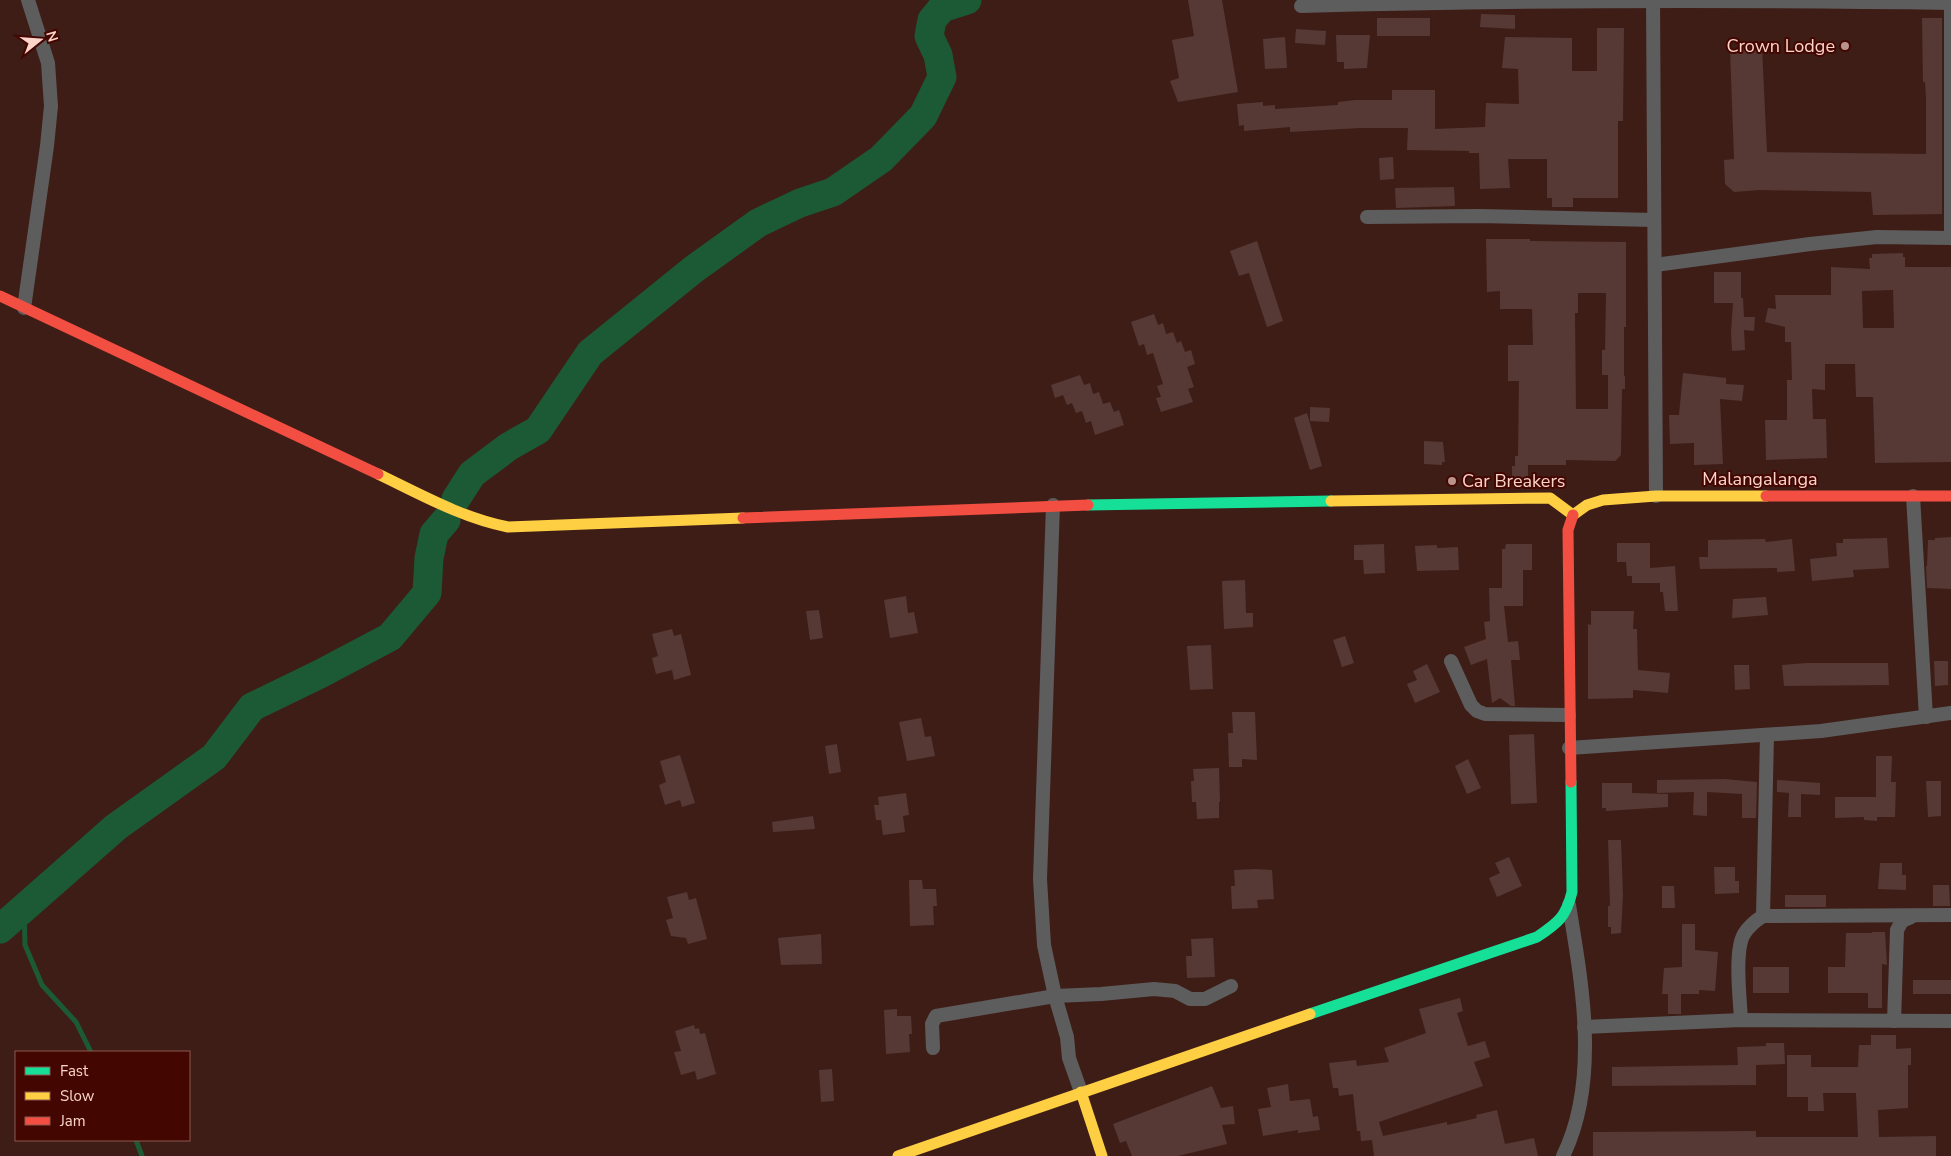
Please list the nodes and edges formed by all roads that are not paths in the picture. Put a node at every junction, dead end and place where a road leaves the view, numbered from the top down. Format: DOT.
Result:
graph roads {
  1 [pos="28,0"];
  2 [pos="1653,0"];
  3 [pos="1951,3"];
  4 [pos="1301,6"];
  5 [pos="1367,217"];
  6 [pos="1654,220"];
  7 [pos="1951,238"];
  8 [pos="1655,265"];
  9 [pos="0,296"];
  10 [pos="24,308"];
  11 [pos="1656,496"];
  12 [pos="1913,496"];
  13 [pos="1951,496"];
  14 [pos="1053,505"];
  15 [pos="1573,515"];
  16 [pos="1451,661"];
  17 [pos="1951,713"];
  18 [pos="1569,714"];
  19 [pos="1926,717"];
  20 [pos="1767,735"];
  21 [pos="1570,748"];
  22 [pos="1569,905"];
  23 [pos="1763,916"];
  24 [pos="1951,916"];
  25 [pos="1911,917"];
  26 [pos="1231,986"];
  27 [pos="1054,996"];
  28 [pos="1741,1020"];
  29 [pos="1894,1021"];
  30 [pos="1951,1021"];
  31 [pos="1584,1027"];
  32 [pos="933,1048"];
  33 [pos="1081,1092"];
  34 [pos="898,1156"];
  35 [pos="1102,1156"];
  36 [pos="1563,1156"];
  1 -- 10 [label="street"];
  2 -- 3 [label="street"];
  2 -- 4 [label="street"];
  2 -- 6 [label="street"];
  3 -- 7 [label="street"];
  5 -- 6 [label="street"];
  6 -- 8 [label="street"];
  7 -- 8 [label="street"];
  8 -- 11 [label="street"];
  9 -- 10 [label="street"];
  10 -- 14 [label="street"];
  11 -- 12 [label="street, Malangalanga"];
  11 -- 15 [label="street, Malangalanga"];
  12 -- 13 [label="street, Malangalanga"];
  12 -- 19 [label="street"];
  14 -- 15 [label="street"];
  14 -- 27 [label="street"];
  15 -- 18 [label="street"];
  16 -- 18 [label="street"];
  17 -- 19 [label="street"];
  18 -- 21 [label="street"];
  19 -- 20 [label="street"];
  20 -- 21 [label="street"];
  20 -- 23 [label="street"];
  21 -- 22 [label="street"];
  22 -- 31 [label="street"];
  22 -- 33 [label="street"];
  23 -- 25 [label="street"];
  23 -- 28 [label="street"];
  24 -- 25 [label="street"];
  25 -- 29 [label="street"];
  26 -- 27 [label="street"];
  27 -- 32 [label="street"];
  27 -- 33 [label="street"];
  28 -- 29 [label="street"];
  28 -- 31 [label="street"];
  29 -- 30 [label="street"];
  31 -- 36 [label="street"];
  33 -- 34 [label="street"];
  33 -- 35 [label="street"];
}
